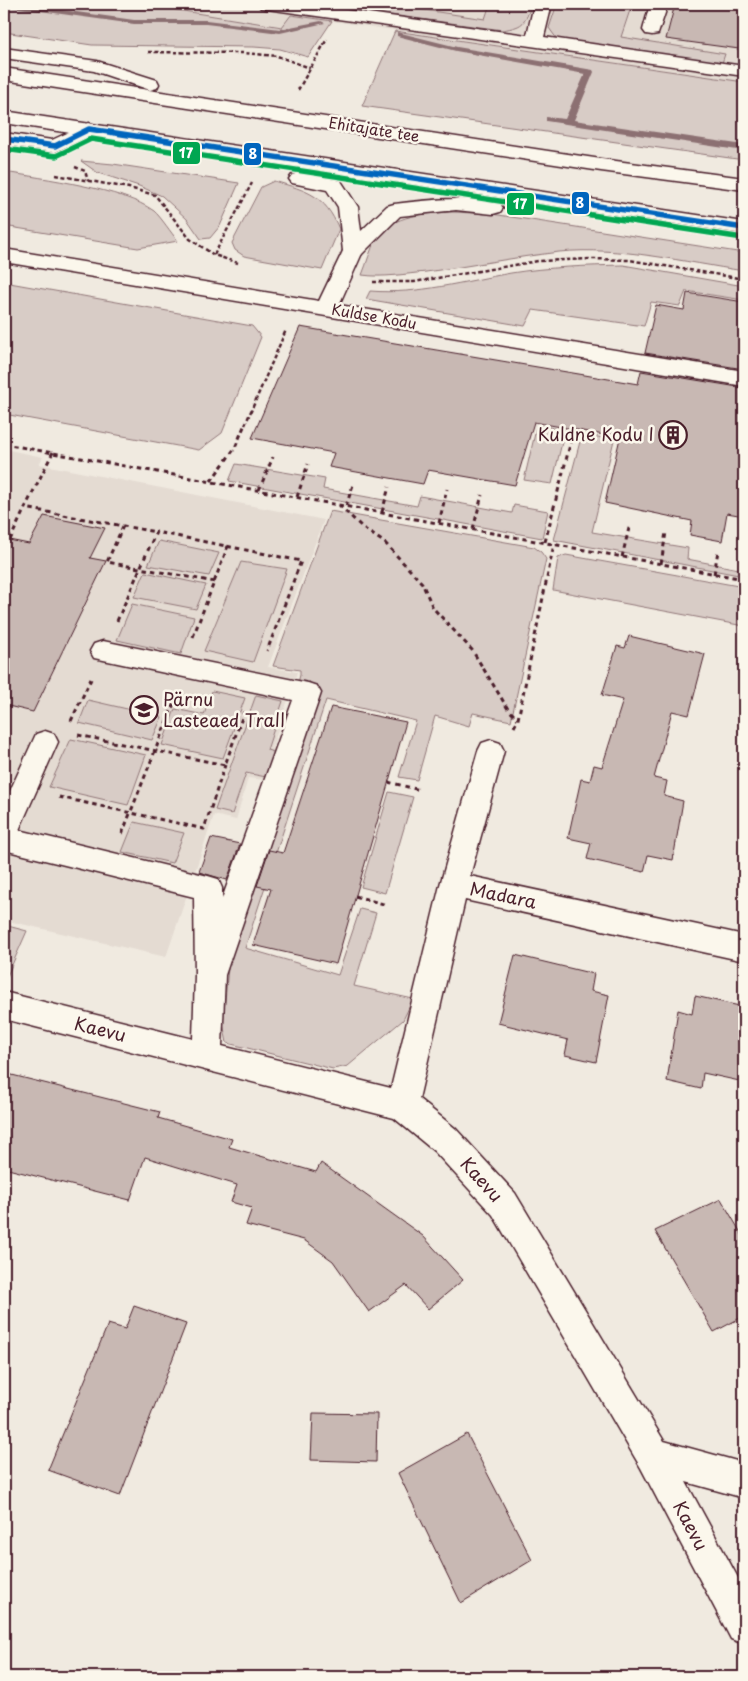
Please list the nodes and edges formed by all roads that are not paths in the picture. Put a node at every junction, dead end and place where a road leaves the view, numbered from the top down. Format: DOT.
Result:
graph roads {
  1 [pos="267,4"];
  2 [pos="543,4"];
  3 [pos="659,4"];
  4 [pos="652,30"];
  5 [pos="534,42"];
  6 [pos="4,53"];
  7 [pos="4,61"];
  8 [pos="744,71"];
  9 [pos="4,74"];
  10 [pos="150,84"];
  11 [pos="220,106"];
  12 [pos="4,117"];
  13 [pos="92,130"];
  14 [pos="4,139"];
  15 [pos="744,184"];
  16 [pos="637,212"];
  17 [pos="744,228"];
  18 [pos="353,251"];
  19 [pos="4,256"];
  20 [pos="326,309"];
  21 [pos="744,379"];
  22 [pos="104,651"];
  23 [pos="45,742"];
  24 [pos="491,751"];
  25 [pos="4,836"];
  26 [pos="454,885"];
  27 [pos="744,948"];
  28 [pos="210,974"];
  29 [pos="4,1006"];
  30 [pos="208,1057"];
  31 [pos="402,1106"];
  32 [pos="653,1456"];
  33 [pos="744,1480"];
  34 [pos="744,1626"];
  1 -- 5 [label="main road"];
  2 -- 5 [label="main road"];
  3 -- 4 [label="main road"];
  5 -- 8 [label="main road"];
  6 -- 10 [label="main road"];
  7 -- 10 [label="main road"];
  9 -- 11 [label="main road, Ehitajate tee"];
  10 -- 11 [label="main road"];
  11 -- 15 [label="main road, Ehitajate tee"];
  12 -- 13 [label="main road"];
  13 -- 14 [label="main road"];
  13 -- 16 [label="main road"];
  13 -- 18 [label="main road"];
  16 -- 17 [label="main road"];
  16 -- 18 [label="main road"];
  18 -- 20 [label="main road"];
  19 -- 20 [label="main road, Kuldse Kodu"];
  20 -- 21 [label="main road, Kuldse Kodu"];
  22 -- 28 [label="main road"];
  23 -- 25 [label="main road"];
  24 -- 26 [label="main road"];
  25 -- 28 [label="main road"];
  26 -- 27 [label="main road, Madara"];
  26 -- 31 [label="main road, Madara"];
  28 -- 30 [label="main road"];
  29 -- 30 [label="main road, Kaevu"];
  30 -- 31 [label="main road, Kaevu"];
  31 -- 32 [label="main road, Kaevu"];
  32 -- 33 [label="main road"];
  32 -- 34 [label="main road, Kaevu"];
}
